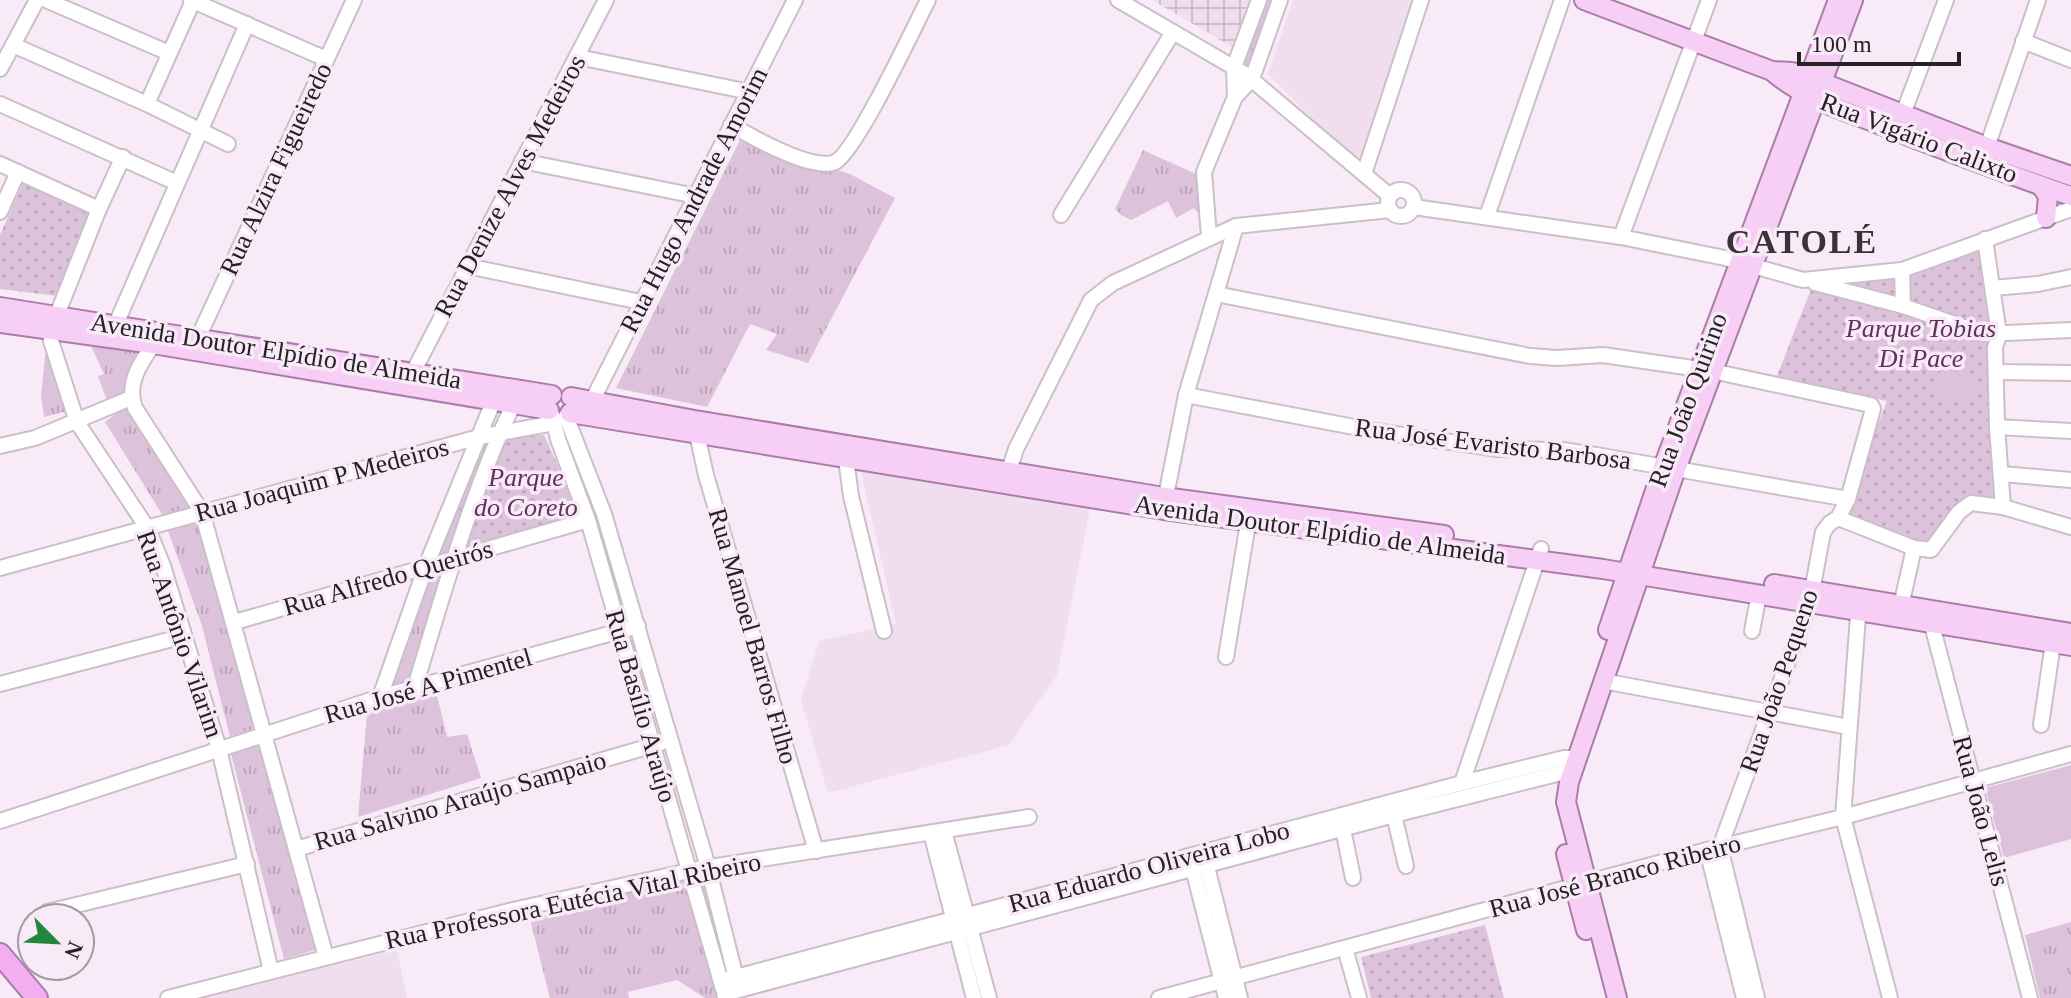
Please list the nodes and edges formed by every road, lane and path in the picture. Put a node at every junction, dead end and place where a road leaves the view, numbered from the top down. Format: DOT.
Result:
graph roads {
  1 [pos="37,0"];
  2 [pos="46,0"];
  3 [pos="192,0"];
  4 [pos="354,0"];
  5 [pos="606,0"];
  6 [pos="795,0"];
  7 [pos="928,0"];
  8 [pos="1118,0"];
  9 [pos="1259,0"];
  10 [pos="1280,0"];
  11 [pos="1421,0"];
  12 [pos="1562,0"];
  13 [pos="1584,0"];
  14 [pos="1709,0"];
  15 [pos="1838,0"];
  16 [pos="1853,0"];
  17 [pos="1946,0"];
  18 [pos="2038,0"];
  19 [pos="247,24"];
  20 [pos="1173,32"];
  21 [pos="2023,41"];
  22 [pos="1693,42"];
  23 [pos="13,45"];
  24 [pos="169,53"];
  25 [pos="578,57"];
  26 [pos="326,59"];
  27 [pos="2071,60"];
  28 [pos="1234,67"];
  29 [pos="0,69"];
  30 [pos="1252,79"];
  31 [pos="1812,88"];
  32 [pos="750,92"];
  33 [pos="1235,97"];
  34 [pos="0,104"];
  35 [pos="147,104"];
  36 [pos="1847,111"];
  37 [pos="1903,114"];
  38 [pos="731,125"];
  39 [pos="200,129"];
  40 [pos="1803,130"];
  41 [pos="228,144"];
  42 [pos="1987,147"];
  43 [pos="123,157"];
  44 [pos="522,161"];
  45 [pos="0,164"];
  46 [pos="18,172"];
  47 [pos="1364,174"];
  48 [pos="2071,176"];
  49 [pos="177,183"];
  50 [pos="2041,186"];
  51 [pos="696,196"];
  52 [pos="2071,196"];
  53 [pos="1390,203"];
  54 [pos="1414,207"];
  55 [pos="99,209"];
  56 [pos="2071,209"];
  57 [pos="0,212"];
  58 [pos="1061,215"];
  59 [pos="1487,216"];
  60 [pos="2046,218"];
  61 [pos="1236,226"];
  62 [pos="1209,237"];
  63 [pos="1621,237"];
  64 [pos="1985,239"];
  65 [pos="1745,263"];
  66 [pos="467,266"];
  67 [pos="1902,270"];
  68 [pos="2071,277"];
  69 [pos="1803,280"];
  70 [pos="1993,288"];
  71 [pos="1216,294"];
  72 [pos="641,302"];
  73 [pos="1903,306"];
  74 [pos="0,307"];
  75 [pos="0,323"];
  76 [pos="54,323"];
  77 [pos="116,324"];
  78 [pos="2071,330"];
  79 [pos="1999,334"];
  80 [pos="158,338"];
  81 [pos="198,338"];
  82 [pos="1705,370"];
  83 [pos="1996,372"];
  84 [pos="2071,373"];
  85 [pos="410,379"];
  86 [pos="1186,395"];
  87 [pos="131,398"];
  88 [pos="592,401"];
  89 [pos="493,402"];
  90 [pos="513,405"];
  91 [pos="559,410"];
  92 [pos="77,422"];
  93 [pos="695,426"];
  94 [pos="1997,427"];
  95 [pos="2071,431"];
  96 [pos="500,433"];
  97 [pos="479,437"];
  98 [pos="0,446"];
  99 [pos="847,451"];
  100 [pos="1670,468"];
  101 [pos="2002,474"];
  102 [pos="1009,477"];
  103 [pos="2071,480"];
  104 [pos="1848,499"];
  105 [pos="1164,504"];
  106 [pos="2003,507"];
  107 [pos="202,512"];
  108 [pos="1249,515"];
  109 [pos="1838,518"];
  110 [pos="588,520"];
  111 [pos="2071,527"];
  112 [pos="148,529"];
  113 [pos="1914,548"];
  114 [pos="1540,554"];
  115 [pos="454,559"];
  116 [pos="426,566"];
  117 [pos="0,568"];
  118 [pos="1636,568"];
  119 [pos="1759,594"];
  120 [pos="1811,596"];
  121 [pos="1859,604"];
  122 [pos="1899,612"];
  123 [pos="235,622"];
  124 [pos="1932,625"];
  125 [pos="638,626"];
  126 [pos="884,631"];
  127 [pos="1752,631"];
  128 [pos="619,632"];
  129 [pos="2071,633"];
  130 [pos="184,636"];
  131 [pos="2062,644"];
  132 [pos="1226,657"];
  133 [pos="1603,681"];
  134 [pos="0,684"];
  135 [pos="414,690"];
  136 [pos="380,697"];
  137 [pos="1771,711"];
  138 [pos="2041,725"];
  139 [pos="1849,727"];
  140 [pos="264,734"];
  141 [pos="669,741"];
  142 [pos="652,746"];
  143 [pos="219,749"];
  144 [pos="2071,754"];
  145 [pos="1569,765"];
  146 [pos="1972,780"];
  147 [pos="1462,783"];
  148 [pos="1394,815"];
  149 [pos="1029,817"];
  150 [pos="1843,817"];
  151 [pos="0,821"];
  152 [pos="1343,829"];
  153 [pos="937,832"];
  154 [pos="1713,848"];
  155 [pos="296,849"];
  156 [pos="816,851"];
  157 [pos="1198,861"];
  158 [pos="247,864"];
  159 [pos="1406,866"];
  160 [pos="708,867"];
  161 [pos="690,871"];
  162 [pos="1353,878"];
  163 [pos="1579,885"];
  164 [pos="89,902"];
  165 [pos="961,924"];
  166 [pos="1738,947"];
  167 [pos="1345,948"];
  168 [pos="0,954"];
  169 [pos="326,957"];
  170 [pos="271,971"];
  171 [pos="1228,978"];
  172 [pos="739,989"];
  173 [pos="723,991"];
  174 [pos="37,998"];
  175 [pos="168,998"];
  176 [pos="974,998"];
  177 [pos="989,998"];
  178 [pos="1159,998"];
  179 [pos="1226,998"];
  180 [pos="1240,998"];
  181 [pos="1359,998"];
  182 [pos="1605,998"];
  183 [pos="1617,998"];
  184 [pos="1744,998"];
  185 [pos="1757,998"];
  186 [pos="1890,998"];
  187 [pos="2030,998"];
  1 -- 23 [label="street"];
  2 -- 24 [label="street"];
  3 -- 19 [label="street"];
  3 -- 24 [label="street"];
  4 -- 26 [label="street, Rua Alzira Figueiredo"];
  5 -- 25 [label="street, Rua Denize Alves Medeiros"];
  6 -- 32 [label="street, Rua Hugo Andrade Amorim"];
  7 -- 38 [label="street"];
  8 -- 20 [label="street"];
  9 -- 28 [label="street"];
  10 -- 30 [label="street"];
  11 -- 47 [label="street"];
  12 -- 59 [label="street"];
  13 -- 22 [label="main road, Rua Vigário Calixto"];
  14 -- 22 [label="street"];
  15 -- 31 [label="main road, Rua João Quirino"];
  16 -- 31 [label="main road, Rua João Quirino"];
  17 -- 37 [label="street"];
  18 -- 21 [label="street"];
  19 -- 26 [label="street"];
  19 -- 39 [label="street"];
  20 -- 28 [label="street"];
  20 -- 58 [label="street"];
  21 -- 27 [label="street"];
  21 -- 42 [label="street"];
  22 -- 31 [label="main road, Rua Vigário Calixto"];
  22 -- 63 [label="street"];
  23 -- 29 [label="street"];
  23 -- 35 [label="street"];
  24 -- 35 [label="street"];
  25 -- 32 [label="street"];
  25 -- 44 [label="street, Rua Denize Alves Medeiros"];
  26 -- 81 [label="street, Rua Alzira Figueiredo"];
  28 -- 30 [label="street"];
  28 -- 33 [label="street"];
  30 -- 33 [label="street"];
  30 -- 47 [label="street"];
  31 -- 36 [label="main road, Rua Vigário Calixto"];
  31 -- 37 [label="main road, Rua Vigário Calixto"];
  31 -- 40 [label="main road, Rua João Quirino"];
  31 -- 65 [label="main road, Rua João Quirino"];
  32 -- 38 [label="street, Rua Hugo Andrade Amorim"];
  33 -- 62 [label="street"];
  34 -- 43 [label="street"];
  35 -- 39 [label="street"];
  36 -- 40 [label="main road"];
  36 -- 50 [label="main road, Rua Vigário Calixto"];
  37 -- 42 [label="main road, Rua Vigário Calixto"];
  38 -- 51 [label="street, Rua Hugo Andrade Amorim"];
  39 -- 41 [label="street"];
  39 -- 49 [label="street"];
  40 -- 65 [label="main road, Rua João Quirino"];
  42 -- 48 [label="main road, Rua Vigário Calixto"];
  43 -- 49 [label="street"];
  43 -- 55 [label="street"];
  44 -- 51 [label="street"];
  44 -- 66 [label="street, Rua Denize Alves Medeiros"];
  45 -- 46 [label="street"];
  46 -- 55 [label="street"];
  46 -- 57 [label="street"];
  47 -- 53 [label="street"];
  49 -- 77 [label="street"];
  50 -- 52 [label="main road, Rua Vigário Calixto"];
  50 -- 60 [label="main road"];
  51 -- 72 [label="street, Rua Hugo Andrade Amorim"];
  53 -- 54 [label="street"];
  53 -- 54 [label="street"];
  53 -- 61 [label="street"];
  54 -- 59 [label="street"];
  55 -- 76 [label="street"];
  56 -- 60 [label="street"];
  59 -- 63 [label="street"];
  60 -- 64 [label="street"];
  61 -- 62 [label="street"];
  61 -- 71 [label="street"];
  62 -- 102 [label="street"];
  63 -- 65 [label="street"];
  64 -- 67 [label="street"];
  64 -- 70 [label="street"];
  65 -- 69 [label="street"];
  65 -- 82 [label="main road, Rua João Quirino"];
  66 -- 72 [label="street"];
  66 -- 85 [label="street, Rua Denize Alves Medeiros"];
  67 -- 69 [label="street"];
  67 -- 73 [label="street"];
  68 -- 70 [label="street"];
  69 -- 73 [label="street"];
  70 -- 79 [label="street"];
  71 -- 82 [label="street"];
  71 -- 86 [label="street"];
  72 -- 88 [label="street, Rua Hugo Andrade Amorim"];
  73 -- 79 [label="street"];
  74 -- 76 [label="main road, Avenida Doutor Elpídio de Almeida"];
  75 -- 76 [label="main road, Avenida Doutor Elpídio de Almeida"];
  76 -- 77 [label="main road, Avenida Doutor Elpídio de Almeida"];
  76 -- 80 [label="main road, Avenida Doutor Elpídio de Almeida"];
  76 -- 92 [label="street, Rua Antônio Vilarim"];
  77 -- 80 [label="main road, Avenida Doutor Elpídio de Almeida"];
  78 -- 79 [label="street"];
  79 -- 83 [label="street"];
  80 -- 81 [label="main road, Avenida Doutor Elpídio de Almeida"];
  80 -- 85 [label="main road, Avenida Doutor Elpídio de Almeida"];
  80 -- 87 [label="street"];
  81 -- 85 [label="main road, Avenida Doutor Elpídio de Almeida"];
  82 -- 100 [label="main road, Rua João Quirino"];
  82 -- 104 [label="street, Rua João Pequeno"];
  83 -- 84 [label="street"];
  83 -- 94 [label="street"];
  85 -- 89 [label="main road, Avenida Doutor Elpídio de Almeida"];
  85 -- 91 [label="main road, Avenida Doutor Elpídio de Almeida"];
  86 -- 100 [label="street, Rua José Evaristo Barbosa"];
  86 -- 105 [label="street"];
  87 -- 92 [label="street"];
  87 -- 107 [label="street, Rua Antônio Vilarim"];
  88 -- 91 [label="main road, Avenida Doutor Elpídio de Almeida"];
  88 -- 93 [label="main road, Avenida Doutor Elpídio de Almeida"];
  89 -- 90 [label="main road, Avenida Doutor Elpídio de Almeida"];
  89 -- 97 [label="street"];
  90 -- 91 [label="main road, Avenida Doutor Elpídio de Almeida"];
  90 -- 96 [label="street"];
  91 -- 93 [label="main road, Avenida Doutor Elpídio de Almeida"];
  91 -- 96 [label="street, Rua Joaquim P Medeiros"];
  91 -- 110 [label="street, Rua Basílio Araújo"];
  91 -- 125 [label="street, Rua Basílio Araújo"];
  92 -- 98 [label="street"];
  92 -- 112 [label="street, Rua Antônio Vilarim"];
  93 -- 99 [label="main road, Avenida Doutor Elpídio de Almeida"];
  93 -- 156 [label="street, Rua Manoel Barros Filho"];
  94 -- 95 [label="street"];
  94 -- 101 [label="street"];
  96 -- 97 [label="street, Rua Joaquim P Medeiros"];
  96 -- 115 [label="street"];
  97 -- 107 [label="street, Rua Joaquim P Medeiros"];
  97 -- 116 [label="street"];
  99 -- 102 [label="main road, Avenida Doutor Elpídio de Almeida"];
  99 -- 126 [label="street"];
  100 -- 104 [label="street, Rua José Evaristo Barbosa"];
  100 -- 118 [label="main road, Rua João Quirino"];
  101 -- 103 [label="street"];
  101 -- 106 [label="street"];
  102 -- 105 [label="main road, Avenida Doutor Elpídio de Almeida"];
  104 -- 109 [label="street, Rua João Pequeno"];
  105 -- 108 [label="main road, Avenida Doutor Elpídio de Almeida"];
  106 -- 111 [label="street"];
  106 -- 113 [label="street"];
  107 -- 112 [label="street, Rua Joaquim P Medeiros"];
  107 -- 123 [label="street, Rua Antônio Vilarim"];
  108 -- 114 [label="main road, Avenida Doutor Elpídio de Almeida"];
  108 -- 132 [label="street"];
  109 -- 113 [label="street"];
  109 -- 120 [label="street, Rua João Pequeno"];
  110 -- 115 [label="street, Rua Alfredo Queirós"];
  110 -- 128 [label="street, Rua Basílio Araújo"];
  112 -- 117 [label="street, Rua Joaquim P Medeiros"];
  112 -- 130 [label="street, Rua Antônio Vilarim"];
  113 -- 122 [label="street"];
  114 -- 118 [label="main road, Avenida Doutor Elpídio de Almeida"];
  114 -- 147 [label="street"];
  115 -- 116 [label="street, Rua Alfredo Queirós"];
  115 -- 135 [label="street"];
  116 -- 123 [label="street, Rua Alfredo Queirós"];
  116 -- 136 [label="street"];
  118 -- 119 [label="main road, Avenida Doutor Elpídio de Almeida"];
  118 -- 120 [label="main road, Avenida Doutor Elpídio de Almeida"];
  118 -- 133 [label="main road, Rua João Quirino"];
  118 -- 145 [label="main road, Rua João Quirino"];
  119 -- 120 [label="main road, Avenida Doutor Elpídio de Almeida"];
  119 -- 127 [label="street"];
  120 -- 121 [label="main road, Avenida Doutor Elpídio de Almeida"];
  120 -- 137 [label="street, Rua João Pequeno"];
  121 -- 122 [label="main road, Avenida Doutor Elpídio de Almeida"];
  121 -- 139 [label="street"];
  122 -- 124 [label="main road, Avenida Doutor Elpídio de Almeida"];
  122 -- 129 [label="main road, Avenida Doutor Elpídio de Almeida"];
  123 -- 140 [label="street, Rua Antônio Vilarim"];
  124 -- 131 [label="main road, Avenida Doutor Elpídio de Almeida"];
  124 -- 146 [label="street, Rua João Lelis"];
  125 -- 128 [label="street, Rua José A Pimentel"];
  125 -- 141 [label="street, Rua Basílio Araújo"];
  128 -- 135 [label="street, Rua José A Pimentel"];
  128 -- 142 [label="street, Rua Basílio Araújo"];
  130 -- 134 [label="street"];
  130 -- 143 [label="street, Rua Antônio Vilarim"];
  131 -- 138 [label="street"];
  133 -- 137 [label="street"];
  133 -- 145 [label="main road, Rua João Quirino"];
  135 -- 136 [label="street, Rua José A Pimentel"];
  136 -- 140 [label="street, Rua José A Pimentel"];
  137 -- 139 [label="street"];
  137 -- 154 [label="street, Rua João Pequeno"];
  139 -- 150 [label="street"];
  140 -- 143 [label="street, Rua José A Pimentel"];
  140 -- 155 [label="street, Rua Antônio Vilarim"];
  141 -- 142 [label="street, Rua Salvino Araújo Sampaio"];
  141 -- 160 [label="street, Rua Basílio Araújo"];
  142 -- 155 [label="street, Rua Salvino Araújo Sampaio"];
  142 -- 161 [label="street, Rua Basílio Araújo"];
  143 -- 151 [label="street, Rua José A Pimentel"];
  143 -- 158 [label="street, Rua Antônio Vilarim"];
  144 -- 146 [label="street, Rua José Branco Ribeiro"];
  145 -- 147 [label="street, Rua Eduardo Oliveira Lobo"];
  145 -- 148 [label="street, Rua Eduardo Oliveira Lobo"];
  145 -- 163 [label="main road, Rua João Quirino"];
  146 -- 150 [label="street, Rua José Branco Ribeiro"];
  146 -- 187 [label="street, Rua João Lelis"];
  147 -- 157 [label="street, Rua Eduardo Oliveira Lobo"];
  148 -- 152 [label="street, Rua Eduardo Oliveira Lobo"];
  148 -- 159 [label="street"];
  149 -- 153 [label="street, Rua Professora Eutécia Vital Ribeiro"];
  150 -- 154 [label="street, Rua José Branco Ribeiro"];
  150 -- 186 [label="street"];
  152 -- 157 [label="street, Rua Eduardo Oliveira Lobo"];
  152 -- 162 [label="street"];
  153 -- 156 [label="street, Rua Professora Eutécia Vital Ribeiro"];
  153 -- 165 [label="street"];
  154 -- 163 [label="street, Rua José Branco Ribeiro"];
  154 -- 166 [label="street"];
  155 -- 169 [label="street, Rua Antônio Vilarim"];
  156 -- 160 [label="street, Rua Professora Eutécia Vital Ribeiro"];
  157 -- 165 [label="street, Rua Eduardo Oliveira Lobo"];
  157 -- 171 [label="street"];
  158 -- 164 [label="street"];
  158 -- 170 [label="street, Rua Antônio Vilarim"];
  160 -- 161 [label="street, Rua Professora Eutécia Vital Ribeiro"];
  160 -- 172 [label="street, Rua Basílio Araújo"];
  161 -- 169 [label="street, Rua Professora Eutécia Vital Ribeiro"];
  161 -- 173 [label="street, Rua Basílio Araújo"];
  163 -- 167 [label="street, Rua José Branco Ribeiro"];
  163 -- 182 [label="main road"];
  163 -- 183 [label="main road"];
  165 -- 172 [label="street, Rua Eduardo Oliveira Lobo"];
  165 -- 176 [label="street"];
  165 -- 177 [label="street"];
  166 -- 184 [label="street"];
  166 -- 185 [label="street"];
  167 -- 171 [label="street, Rua José Branco Ribeiro"];
  167 -- 181 [label="street"];
  168 -- 174 [label="highway"];
  169 -- 170 [label="street, Rua Professora Eutécia Vital Ribeiro"];
  170 -- 175 [label="street, Rua Professora Eutécia Vital Ribeiro"];
  171 -- 178 [label="street, Rua José Branco Ribeiro"];
  171 -- 179 [label="street"];
  171 -- 180 [label="street"];
  172 -- 173 [label="street, Rua Eduardo Oliveira Lobo"];
}
